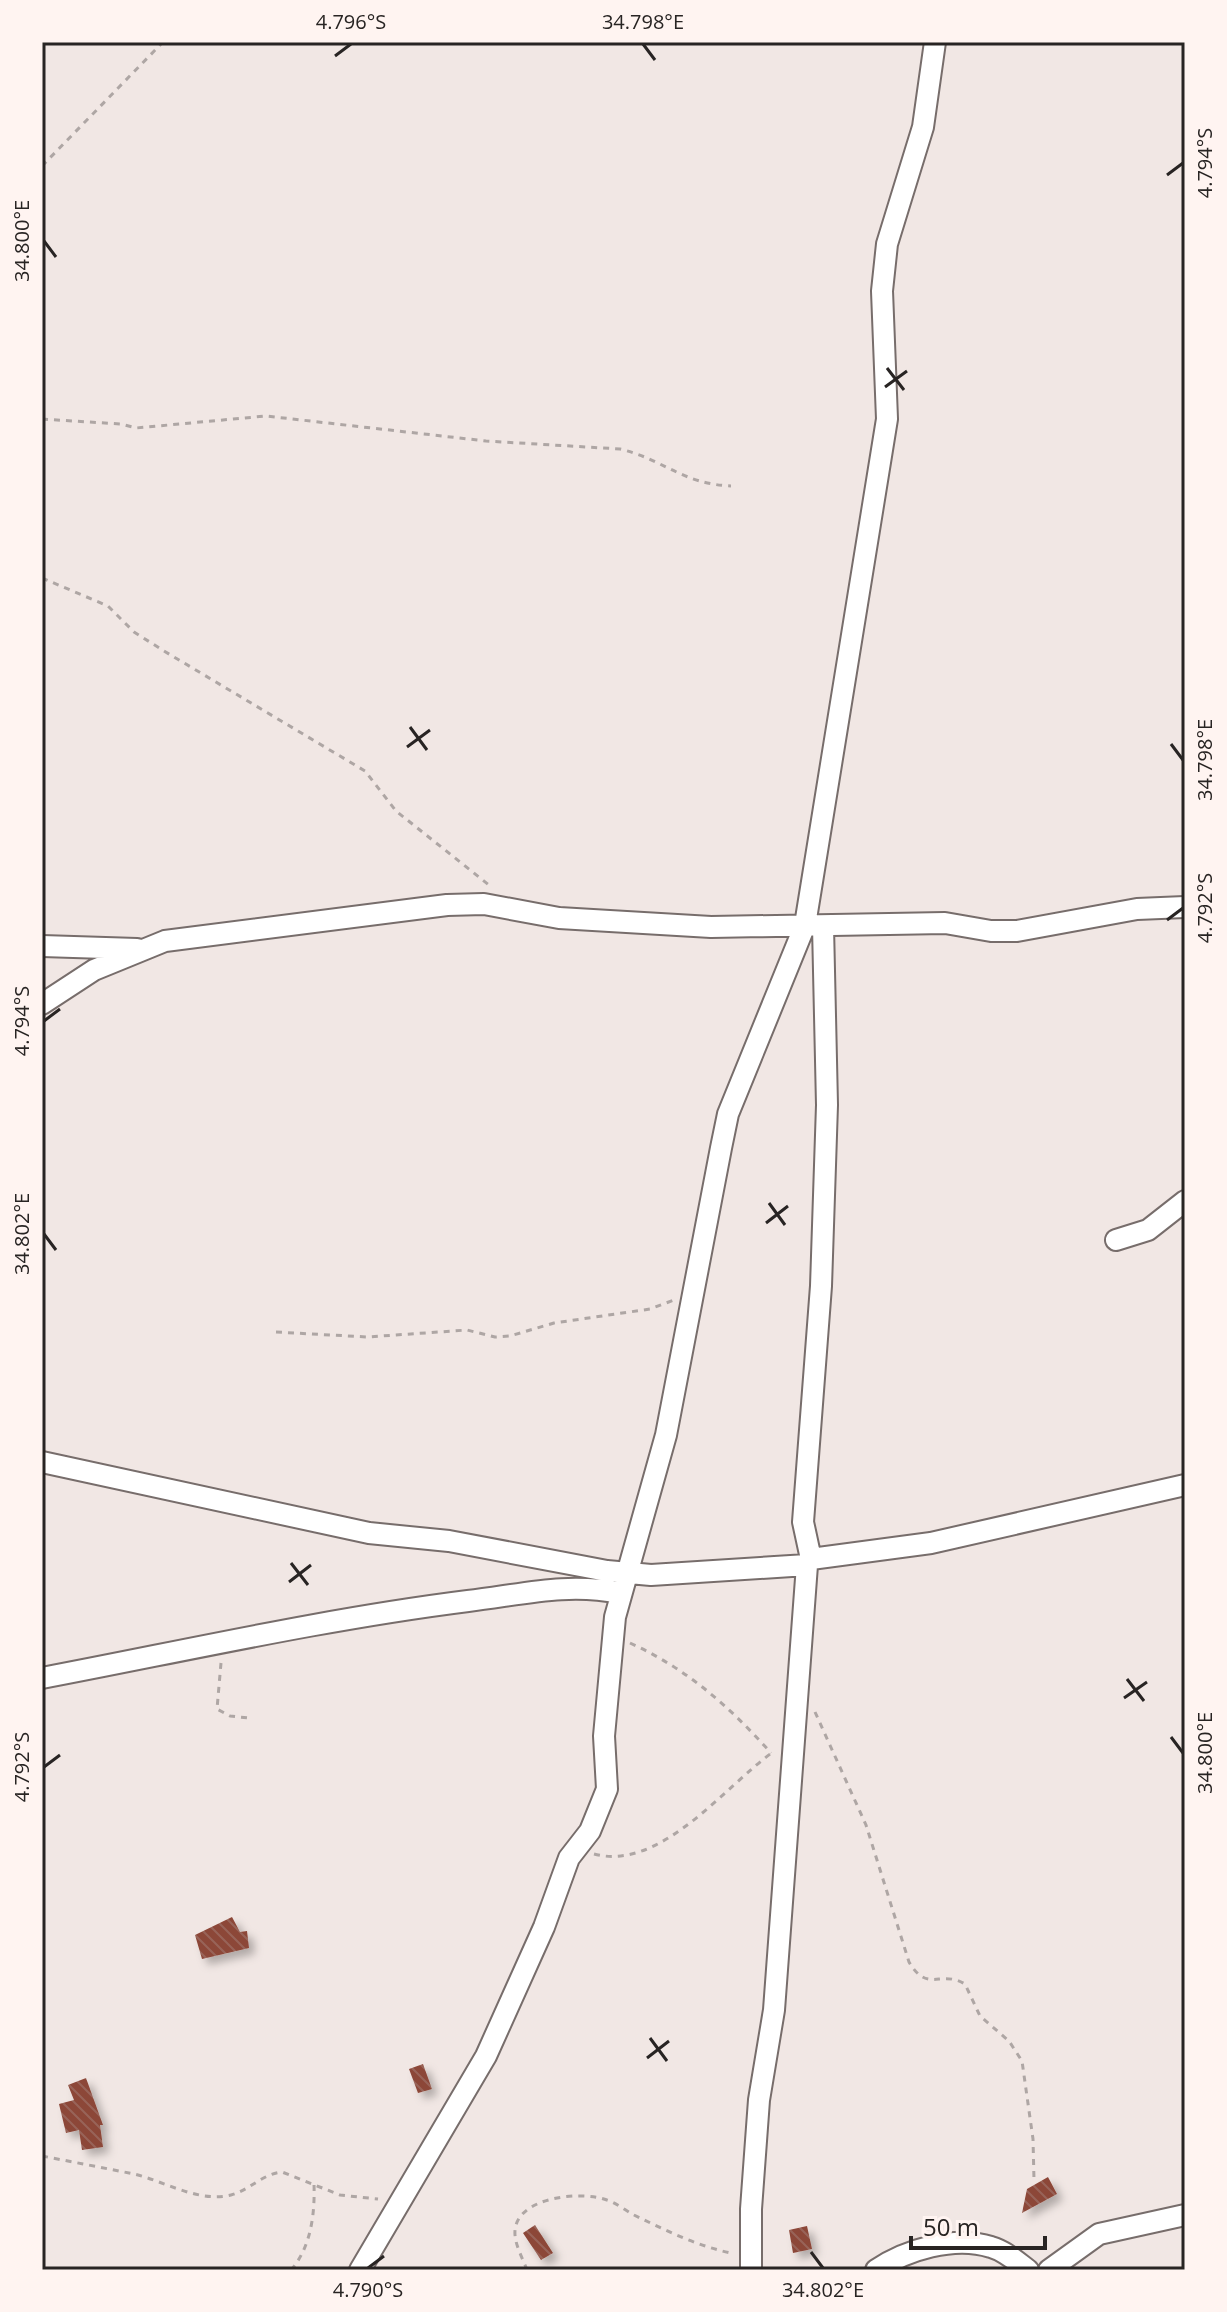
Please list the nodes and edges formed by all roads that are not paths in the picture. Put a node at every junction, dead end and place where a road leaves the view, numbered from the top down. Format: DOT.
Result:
graph roads {
  1 [pos="935,42"];
  2 [pos="1185,907"];
  3 [pos="814,926"];
  4 [pos="42,946"];
  5 [pos="137,949"];
  6 [pos="42,1004"];
  7 [pos="1185,1201"];
  8 [pos="1116,1240"];
  9 [pos="42,1462"];
  10 [pos="1185,1485"];
  11 [pos="809,1562"];
  12 [pos="623,1583"];
  13 [pos="42,1678"];
  14 [pos="1185,2215"];
  15 [pos="751,2264"];
  16 [pos="360,2270"];
  17 [pos="876,2270"];
  18 [pos="1028,2270"];
  19 [pos="1049,2270"];
  1 -- 3 [label="street"];
  2 -- 3 [label="street"];
  3 -- 5 [label="street"];
  3 -- 11 [label="street"];
  3 -- 12 [label="street"];
  4 -- 5 [label="street"];
  5 -- 6 [label="street"];
  7 -- 8 [label="street"];
  9 -- 12 [label="street"];
  10 -- 11 [label="street"];
  11 -- 12 [label="street"];
  11 -- 15 [label="street"];
  12 -- 13 [label="street"];
  12 -- 16 [label="street"];
  14 -- 19 [label="street"];
  17 -- 18 [label="street"];
}
